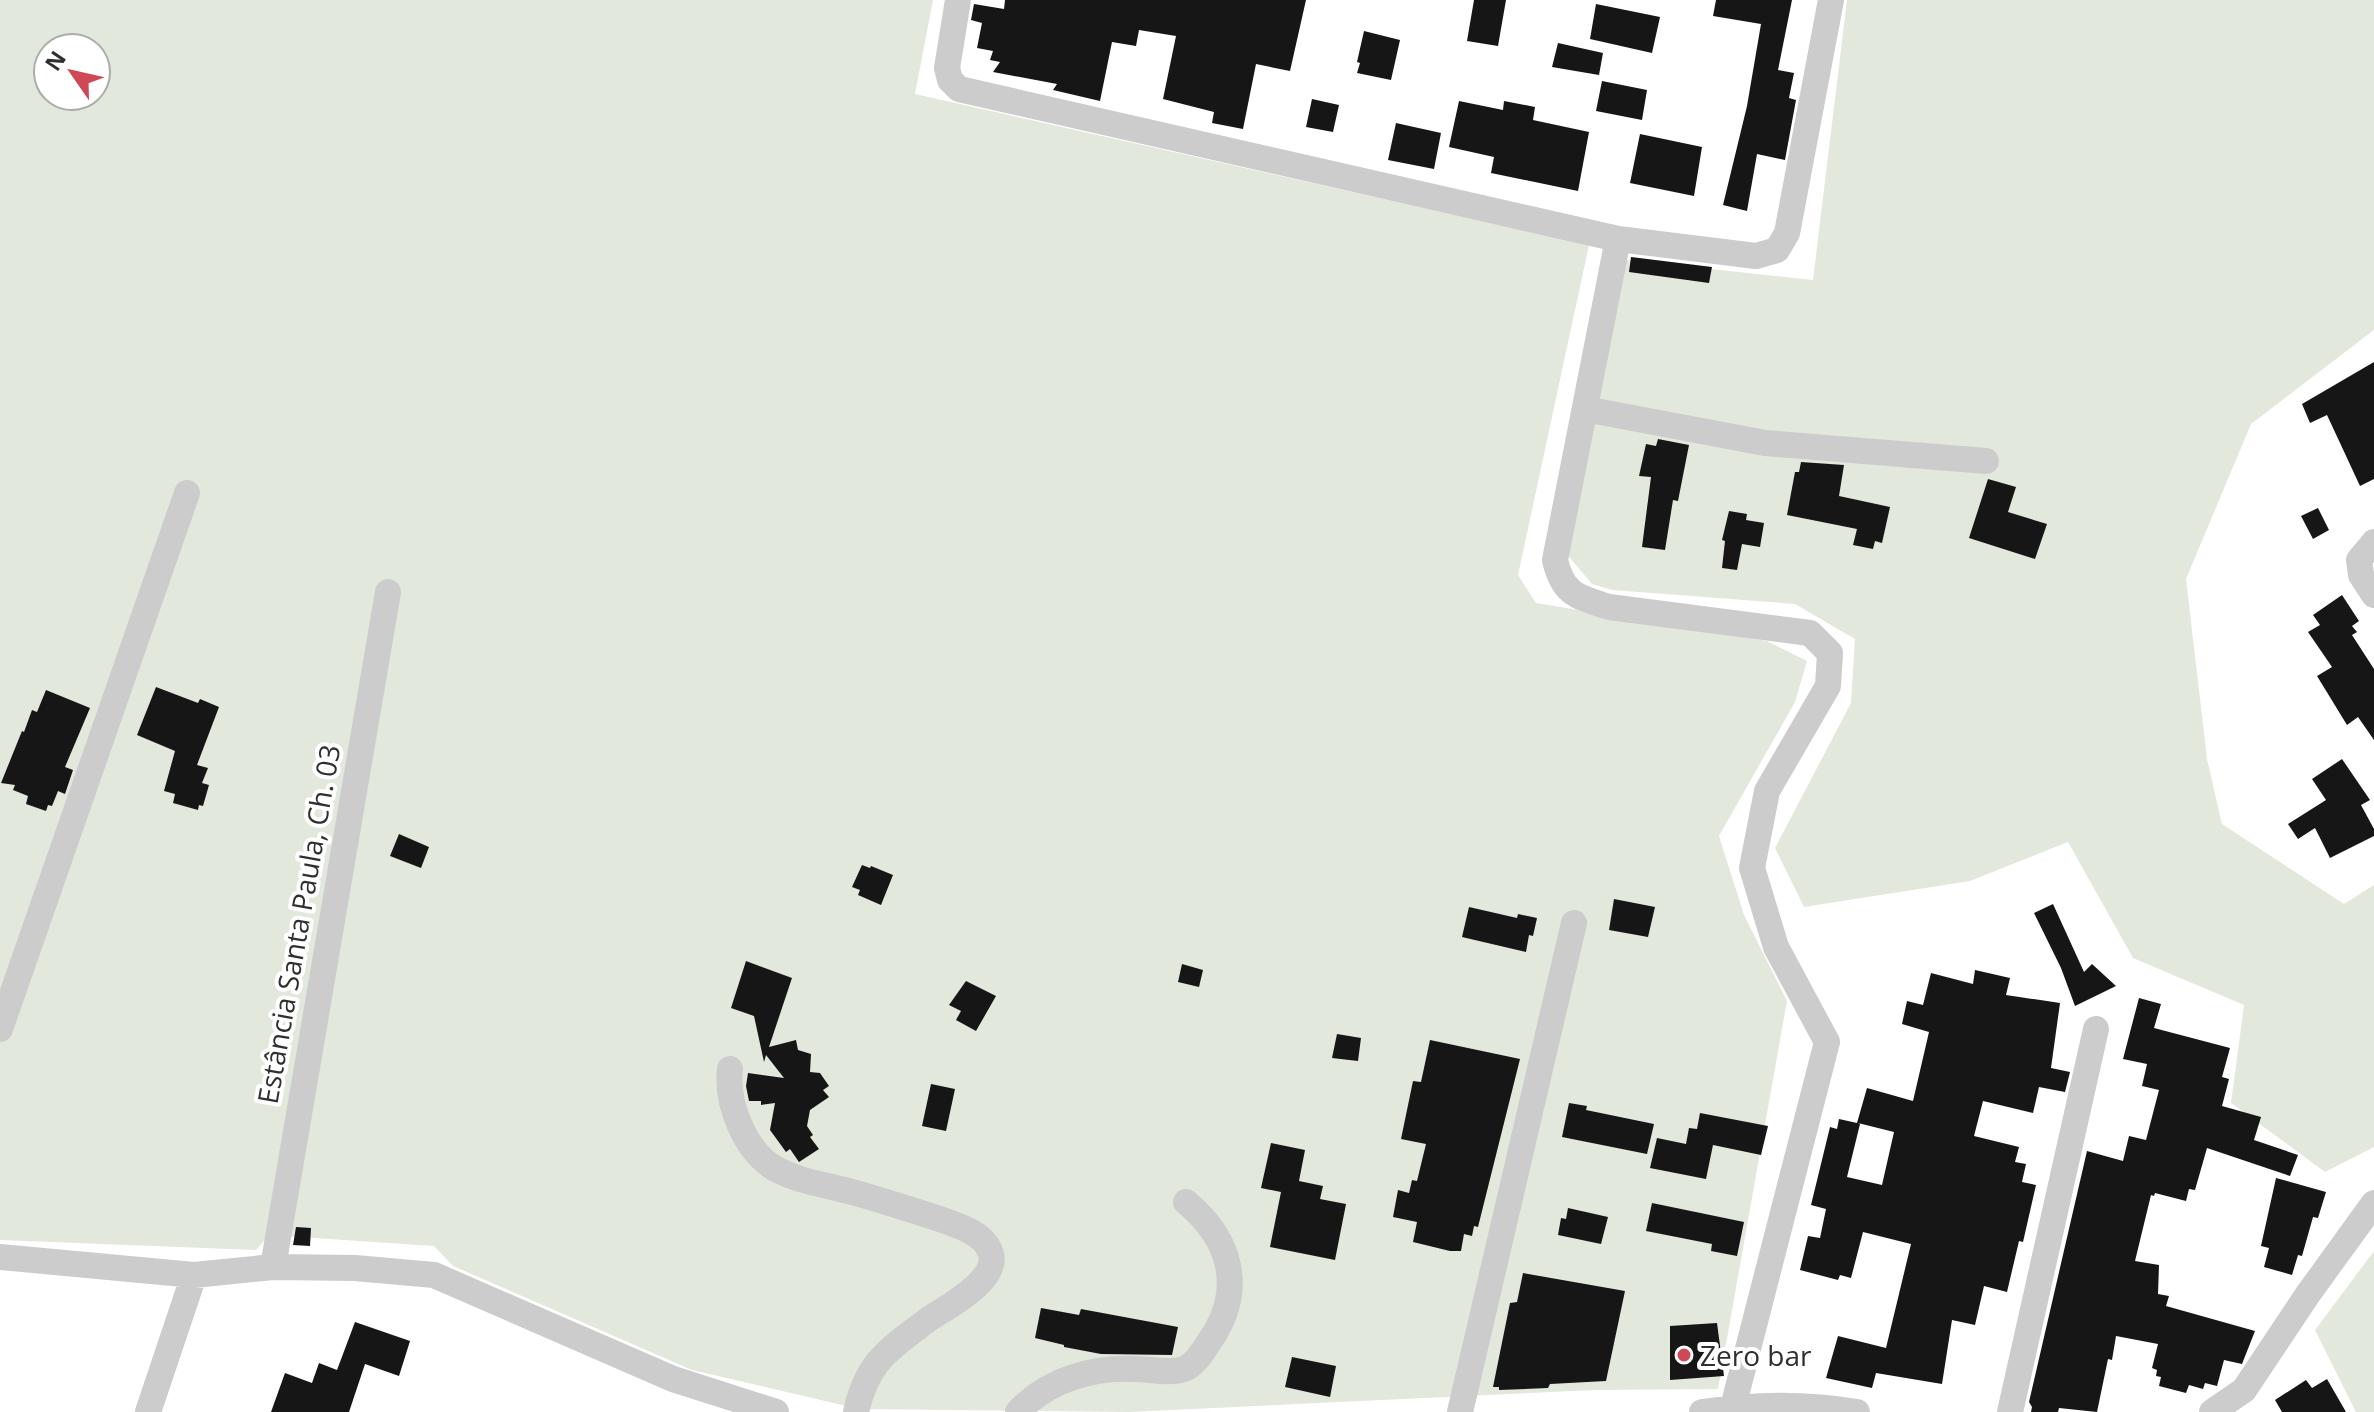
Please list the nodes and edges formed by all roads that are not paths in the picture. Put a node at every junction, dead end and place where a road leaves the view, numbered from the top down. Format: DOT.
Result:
graph roads {
  1 [pos="958,0"];
  2 [pos="1831,0"];
  3 [pos="1618,239"];
  4 [pos="1585,409"];
  5 [pos="1986,461"];
  6 [pos="187,493"];
  7 [pos="2374,542"];
  8 [pos="388,592"];
  9 [pos="2374,595"];
  10 [pos="1574,923"];
  11 [pos="0,1029"];
  12 [pos="2096,1029"];
  13 [pos="730,1069"];
  14 [pos="1186,1202"];
  15 [pos="2374,1203"];
  16 [pos="0,1257"];
  17 [pos="273,1267"];
  18 [pos="194,1275"];
  19 [pos="1733,1407"];
  20 [pos="148,1412"];
  21 [pos="776,1412"];
  22 [pos="856,1412"];
  23 [pos="1018,1412"];
  24 [pos="1460,1412"];
  25 [pos="1702,1412"];
  26 [pos="1857,1412"];
  27 [pos="2010,1412"];
  28 [pos="2212,1412"];
  1 -- 3 [label="street"];
  2 -- 3 [label="street"];
  3 -- 4 [label="street"];
  4 -- 5 [label="street"];
  4 -- 19 [label="street"];
  6 -- 11 [label="street"];
  7 -- 9 [label="street"];
  8 -- 17 [label="street, Estância Santa Paula, Ch. 03"];
  10 -- 24 [label="street"];
  12 -- 27 [label="street"];
  13 -- 22 [label="street"];
  14 -- 23 [label="street"];
  15 -- 28 [label="street"];
  16 -- 18 [label="street"];
  17 -- 18 [label="street"];
  17 -- 21 [label="street"];
  18 -- 20 [label="street"];
  19 -- 25 [label="street"];
  19 -- 26 [label="street"];
}
